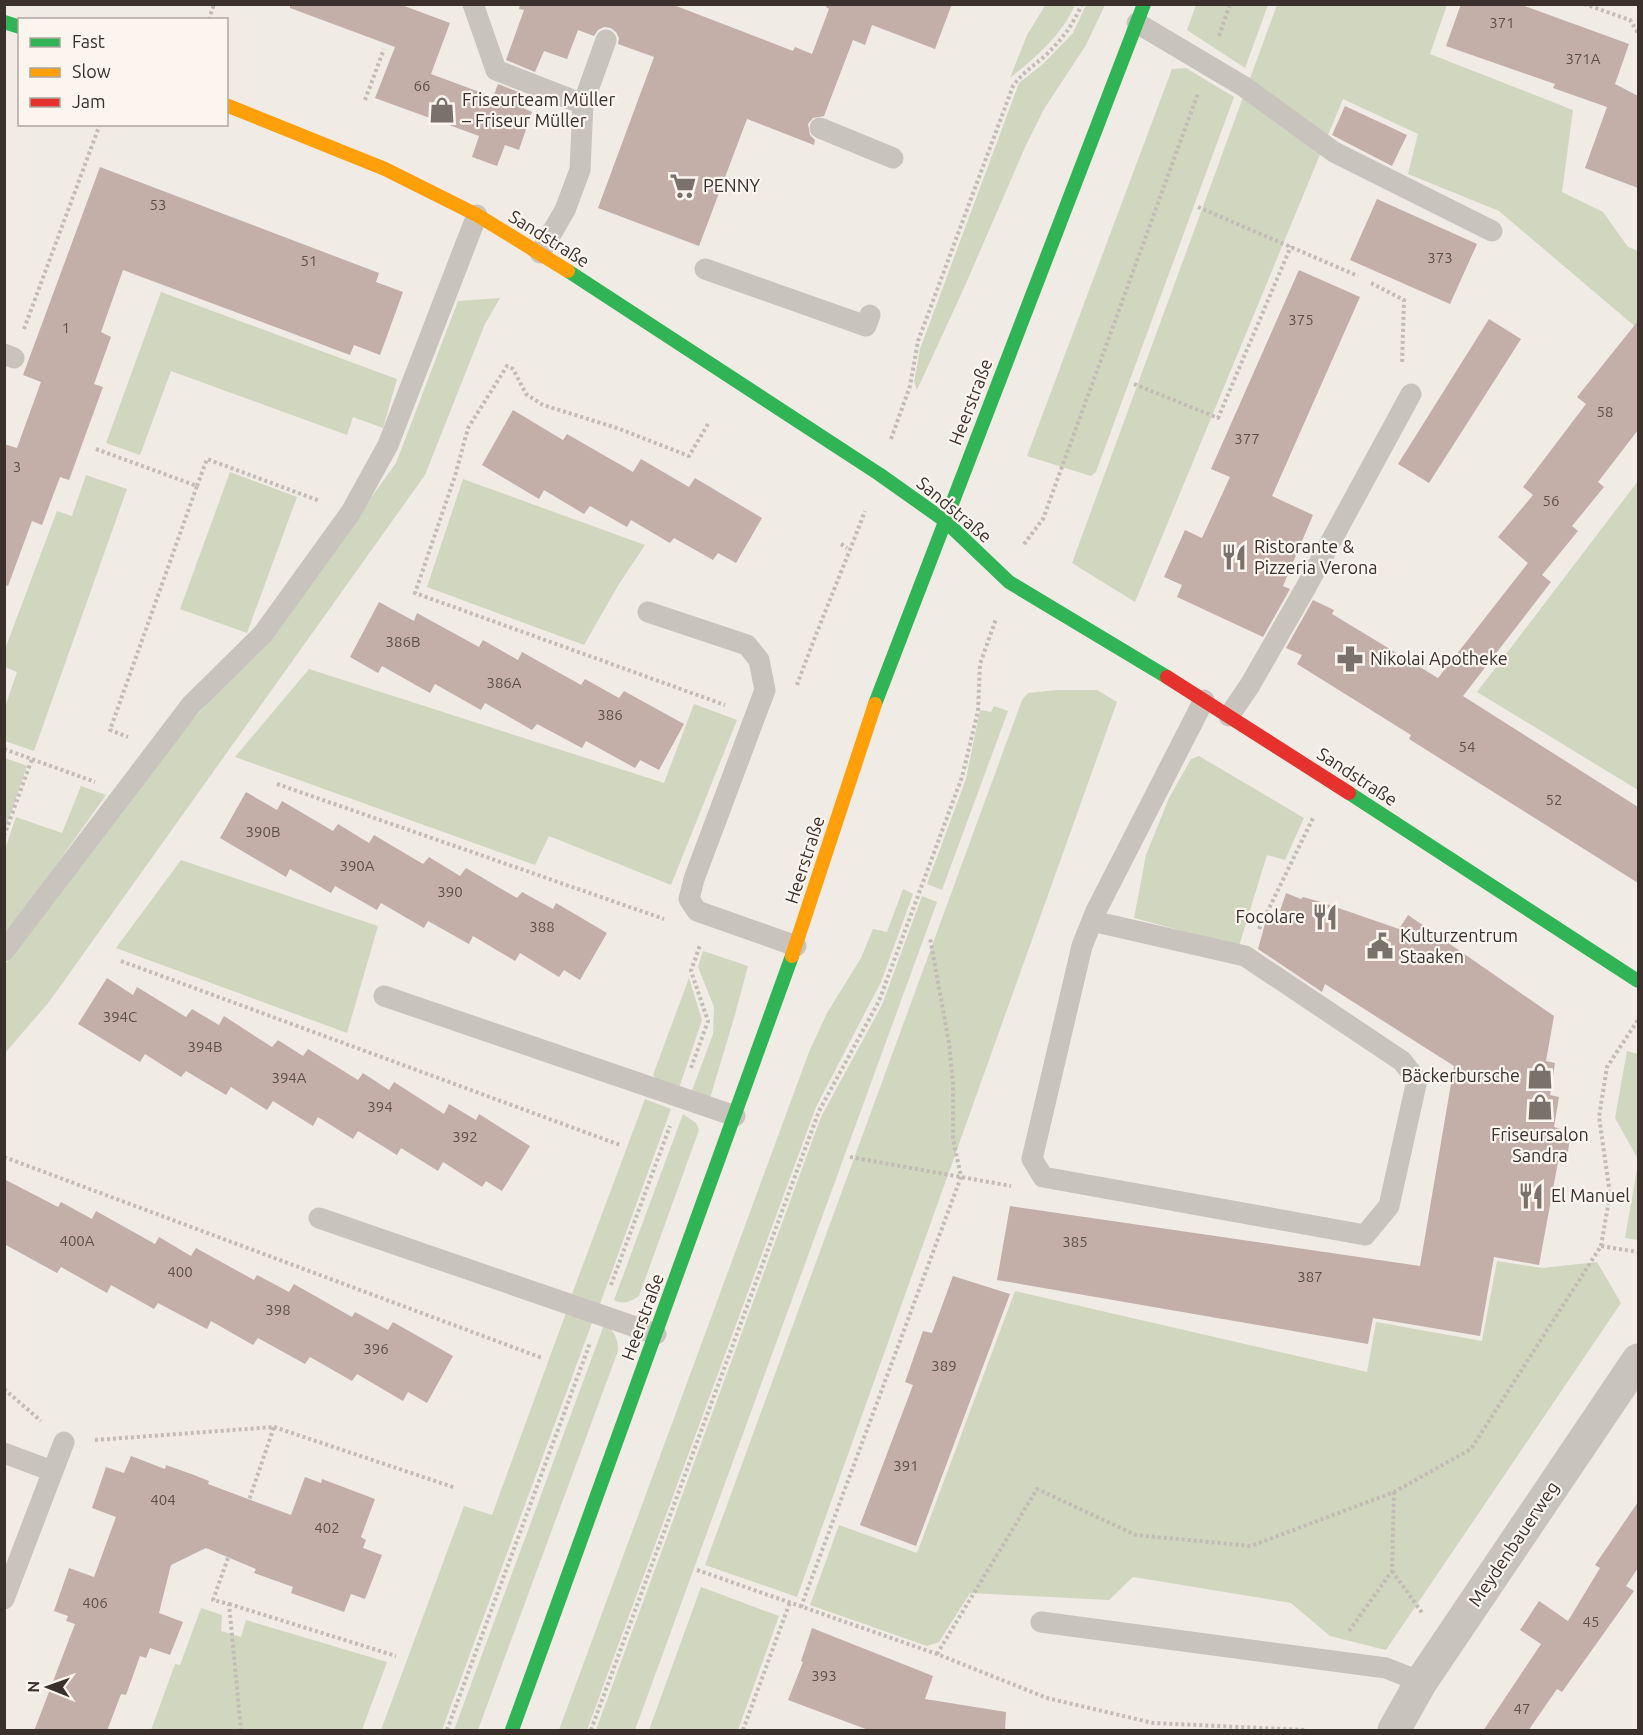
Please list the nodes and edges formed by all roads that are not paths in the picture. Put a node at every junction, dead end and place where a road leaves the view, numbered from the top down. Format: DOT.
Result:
graph roads {
  1 [pos="473,4"];
  2 [pos="1141,14"];
  3 [pos="606,40"];
  4 [pos="583,104"];
  5 [pos="228,106"];
  6 [pos="820,128"];
  7 [pos="893,158"];
  8 [pos="477,215"];
  9 [pos="1492,231"];
  10 [pos="540,253"];
  11 [pos="705,269"];
  12 [pos="870,315"];
  13 [pos="1411,394"];
  14 [pos="944,520"];
  15 [pos="648,612"];
  16 [pos="1204,700"];
  17 [pos="1229,716"];
  18 [pos="1092,921"];
  19 [pos="796,946"];
  20 [pos="4,951"];
  21 [pos="1638,981"];
  22 [pos="384,996"];
  23 [pos="735,1116"];
  24 [pos="319,1218"];
  25 [pos="656,1334"];
  26 [pos="1638,1360"];
  27 [pos="64,1442"];
  28 [pos="4,1453"];
  29 [pos="52,1471"];
  30 [pos="4,1599"];
  31 [pos="1041,1622"];
  32 [pos="1421,1682"];
  33 [pos="512,1731"];
  34 [pos="1394,1731"];
  1 -- 4 [label="lane"];
  2 -- 9 [label="lane"];
  2 -- 14 [label="main road, Heerstraße"];
  3 -- 4 [label="lane"];
  4 -- 10 [label="lane"];
  5 -- 8 [label="main road, Sandstraße"];
  6 -- 7 [label="lane"];
  8 -- 10 [label="main road, Sandstraße"];
  8 -- 20 [label="lane"];
  10 -- 14 [label="main road, Sandstraße"];
  11 -- 12 [label="lane"];
  13 -- 17 [label="lane"];
  14 -- 16 [label="main road, Sandstraße"];
  14 -- 19 [label="main road, Heerstraße"];
  15 -- 19 [label="lane"];
  16 -- 17 [label="main road, Sandstraße"];
  16 -- 18 [label="lane"];
  17 -- 21 [label="main road, Sandstraße"];
  18 -- 18 [label="lane"];
  19 -- 23 [label="main road, Heerstraße"];
  22 -- 23 [label="lane"];
  23 -- 25 [label="main road, Heerstraße"];
  24 -- 25 [label="lane"];
  25 -- 33 [label="main road, Heerstraße"];
  26 -- 32 [label="street, Meydenbauerweg"];
  27 -- 29 [label="lane"];
  28 -- 29 [label="lane"];
  29 -- 30 [label="lane"];
  31 -- 32 [label="lane"];
  32 -- 34 [label="street, Meydenbauerweg"];
}
